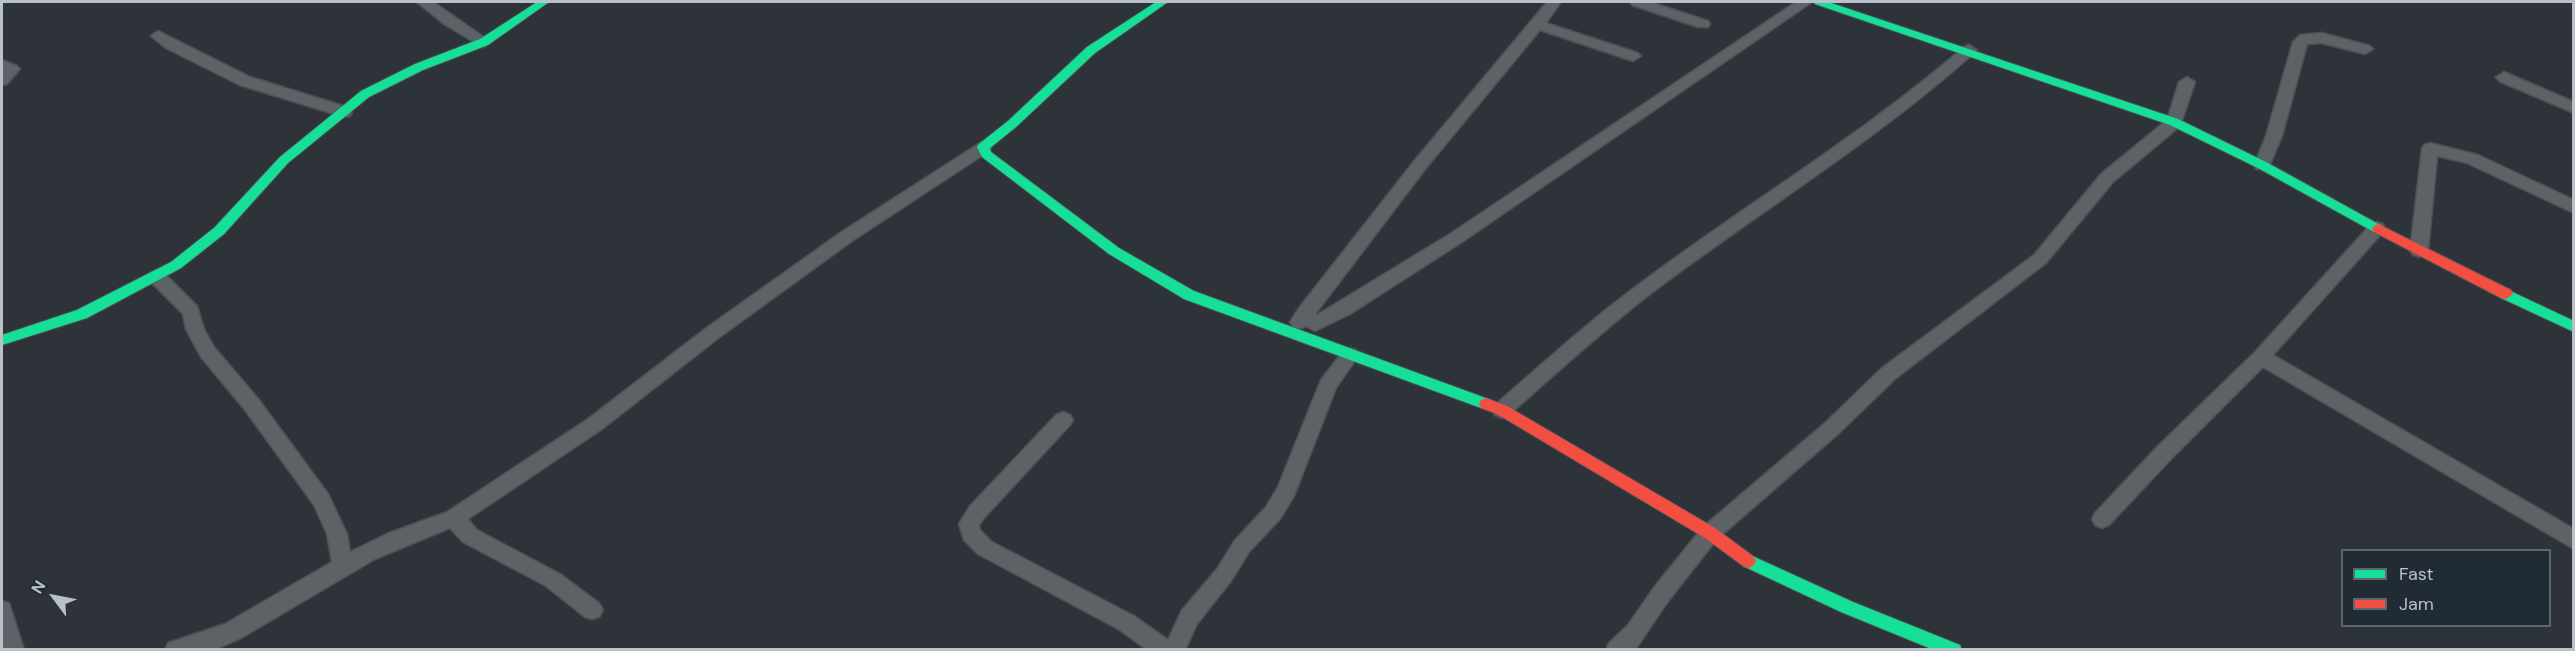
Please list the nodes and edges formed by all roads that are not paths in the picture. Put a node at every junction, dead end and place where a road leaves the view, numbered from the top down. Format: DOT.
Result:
graph roads {
  1 [pos="424,2"];
  2 [pos="544,2"];
  3 [pos="1163,2"];
  4 [pos="1554,2"];
  5 [pos="1637,2"];
  6 [pos="1805,2"];
  7 [pos="1819,2"];
  8 [pos="1703,24"];
  9 [pos="1538,25"];
  10 [pos="158,36"];
  11 [pos="484,42"];
  12 [pos="2365,49"];
  13 [pos="1969,50"];
  14 [pos="1633,56"];
  15 [pos="2,65"];
  16 [pos="2504,77"];
  17 [pos="2,80"];
  18 [pos="2187,82"];
  19 [pos="2574,108"];
  20 [pos="344,112"];
  21 [pos="2174,122"];
  22 [pos="983,147"];
  23 [pos="2262,165"];
  24 [pos="2574,207"];
  25 [pos="2377,228"];
  26 [pos="2419,251"];
  27 [pos="157,277"];
  28 [pos="1305,313"];
  29 [pos="2574,327"];
  30 [pos="1291,333"];
  31 [pos="2,340"];
  32 [pos="1350,355"];
  33 [pos="2261,357"];
  34 [pos="1502,410"];
  35 [pos="1063,420"];
  36 [pos="454,518"];
  37 [pos="2102,519"];
  38 [pos="1710,533"];
  39 [pos="2574,540"];
  40 [pos="343,568"];
  41 [pos="2,610"];
  42 [pos="592,610"];
  43 [pos="13,650"];
  44 [pos="176,650"];
  45 [pos="1166,650"];
  46 [pos="1174,650"];
  47 [pos="1617,650"];
  48 [pos="1954,650"];
  1 -- 11 [label="street"];
  2 -- 11 [label="street"];
  3 -- 22 [label="street"];
  4 -- 9 [label="street"];
  5 -- 8 [label="street"];
  6 -- 28 [label="street"];
  7 -- 13 [label="street"];
  9 -- 14 [label="street"];
  9 -- 28 [label="street"];
  10 -- 20 [label="street"];
  11 -- 20 [label="street"];
  12 -- 23 [label="street"];
  13 -- 21 [label="street"];
  13 -- 34 [label="street"];
  15 -- 17 [label="street"];
  16 -- 19 [label="street"];
  18 -- 21 [label="street"];
  20 -- 27 [label="street"];
  21 -- 23 [label="street"];
  21 -- 38 [label="street"];
  22 -- 30 [label="street"];
  22 -- 36 [label="street"];
  23 -- 25 [label="street"];
  24 -- 26 [label="street"];
  25 -- 26 [label="street"];
  25 -- 33 [label="street"];
  26 -- 29 [label="street"];
  27 -- 31 [label="street"];
  27 -- 40 [label="street"];
  28 -- 30 [label="street"];
  30 -- 32 [label="street"];
  32 -- 34 [label="street"];
  32 -- 46 [label="street"];
  33 -- 37 [label="street"];
  33 -- 39 [label="street"];
  34 -- 38 [label="street"];
  35 -- 45 [label="street"];
  36 -- 40 [label="street"];
  36 -- 42 [label="street"];
  38 -- 47 [label="street"];
  38 -- 48 [label="street"];
  40 -- 44 [label="street"];
  41 -- 43 [label="street"];
}
